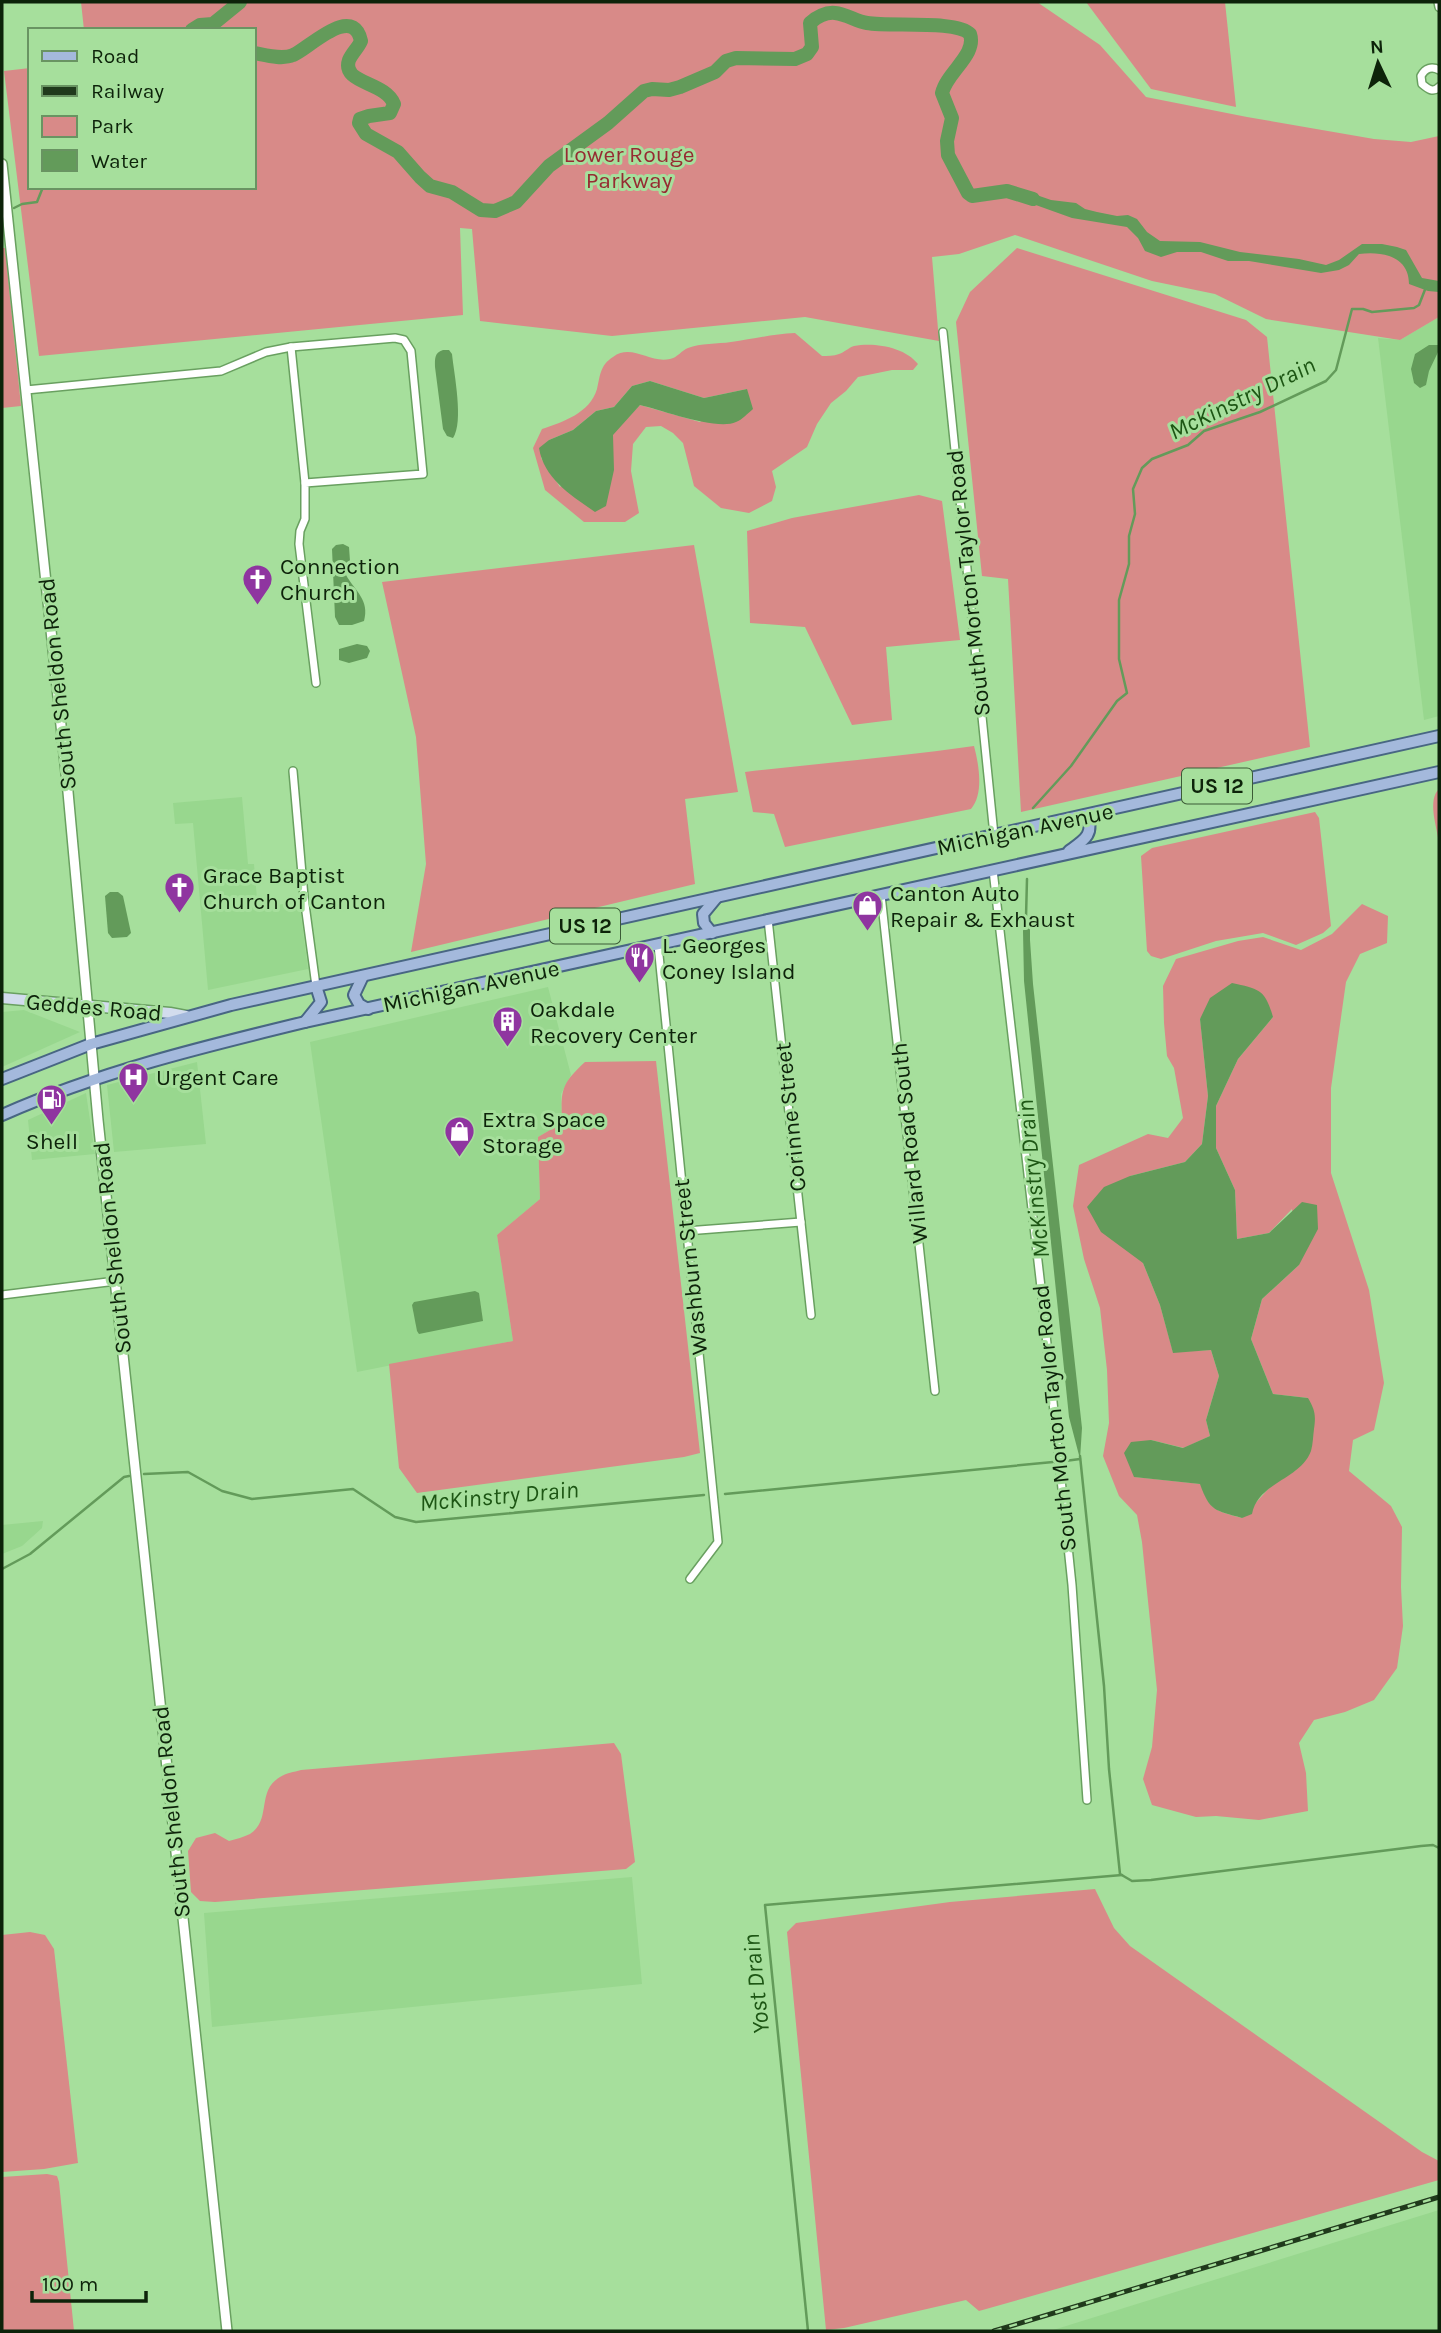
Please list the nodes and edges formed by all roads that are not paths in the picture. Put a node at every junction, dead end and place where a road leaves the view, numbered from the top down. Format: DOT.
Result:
graph roads {
  1 [pos="1438,2"];
  2 [pos="1439,7"];
  3 [pos="1439,69"];
  4 [pos="1439,87"];
  5 [pos="2,164"];
  6 [pos="943,332"];
  7 [pos="291,347"];
  8 [pos="26,390"];
  9 [pos="305,483"];
  10 [pos="316,683"];
  11 [pos="1439,736"];
  12 [pos="293,771"];
  13 [pos="1439,772"];
  14 [pos="1086,815"];
  15 [pos="995,835"];
  16 [pos="1063,854"];
  17 [pos="993,870"];
  18 [pos="881,895"];
  19 [pos="717,897"];
  20 [pos="768,919"];
  21 [pos="712,933"];
  22 [pos="658,945"];
  23 [pos="363,976"];
  24 [pos="316,986"];
  25 [pos="2,998"];
  26 [pos="88,1007"];
  27 [pos="368,1009"];
  28 [pos="186,1016"];
  29 [pos="304,1022"];
  30 [pos="91,1044"];
  31 [pos="2,1079"];
  32 [pos="94,1079"];
  33 [pos="2,1115"];
  34 [pos="801,1222"];
  35 [pos="687,1231"];
  36 [pos="116,1281"];
  37 [pos="2,1295"];
  38 [pos="811,1315"];
  39 [pos="935,1391"];
  40 [pos="690,1578"];
  41 [pos="1087,1800"];
  42 [pos="227,2331"];
  1 -- 2 [label="street"];
  3 -- 4 [label="street"];
  5 -- 8 [label="street, South Sheldon Road"];
  6 -- 15 [label="street, South Morton Taylor Road"];
  7 -- 8 [label="street"];
  7 -- 9 [label="street"];
  7 -- 9 [label="street"];
  8 -- 26 [label="street, South Sheldon Road"];
  9 -- 10 [label="street"];
  11 -- 14 [label="main road, Michigan Avenue / US 12"];
  12 -- 24 [label="street"];
  13 -- 16 [label="main road, Michigan Avenue / US 12"];
  14 -- 15 [label="main road, Michigan Avenue / US 12"];
  14 -- 16 [label="main road"];
  15 -- 19 [label="main road, Michigan Avenue / US 12"];
  16 -- 17 [label="main road, Michigan Avenue / US 12"];
  17 -- 18 [label="main road, Michigan Avenue / US 12"];
  17 -- 41 [label="street, South Morton Taylor Road"];
  18 -- 20 [label="main road, Michigan Avenue / US 12"];
  18 -- 39 [label="street, Willard Road South"];
  19 -- 21 [label="main road"];
  19 -- 23 [label="main road, Michigan Avenue / US 12"];
  20 -- 21 [label="main road, Michigan Avenue / US 12"];
  20 -- 34 [label="street, Corinne Street"];
  21 -- 22 [label="main road, Michigan Avenue / US 12"];
  22 -- 27 [label="main road, Michigan Avenue / US 12"];
  22 -- 35 [label="street, Washburn Street"];
  23 -- 24 [label="main road, Michigan Avenue / US 12"];
  23 -- 27 [label="main road"];
  24 -- 28 [label="main road, Michigan Avenue / US 12"];
  24 -- 29 [label="main road"];
  25 -- 26 [label="main road, Geddes Road"];
  26 -- 28 [label="main road, Geddes Road"];
  26 -- 30 [label="street, South Sheldon Road"];
  27 -- 29 [label="main road, Michigan Avenue / US 12"];
  28 -- 30 [label="main road, Michigan Avenue / US 12"];
  29 -- 32 [label="main road, Michigan Avenue / US 12"];
  30 -- 31 [label="main road, Michigan Avenue / US 12"];
  30 -- 32 [label="street, South Sheldon Road"];
  32 -- 33 [label="main road, Michigan Avenue / US 12"];
  32 -- 36 [label="street, South Sheldon Road"];
  34 -- 35 [label="street"];
  34 -- 38 [label="street, Corinne Street"];
  35 -- 40 [label="street, Washburn Street"];
  36 -- 37 [label="street"];
  36 -- 42 [label="street, South Sheldon Road"];
}
